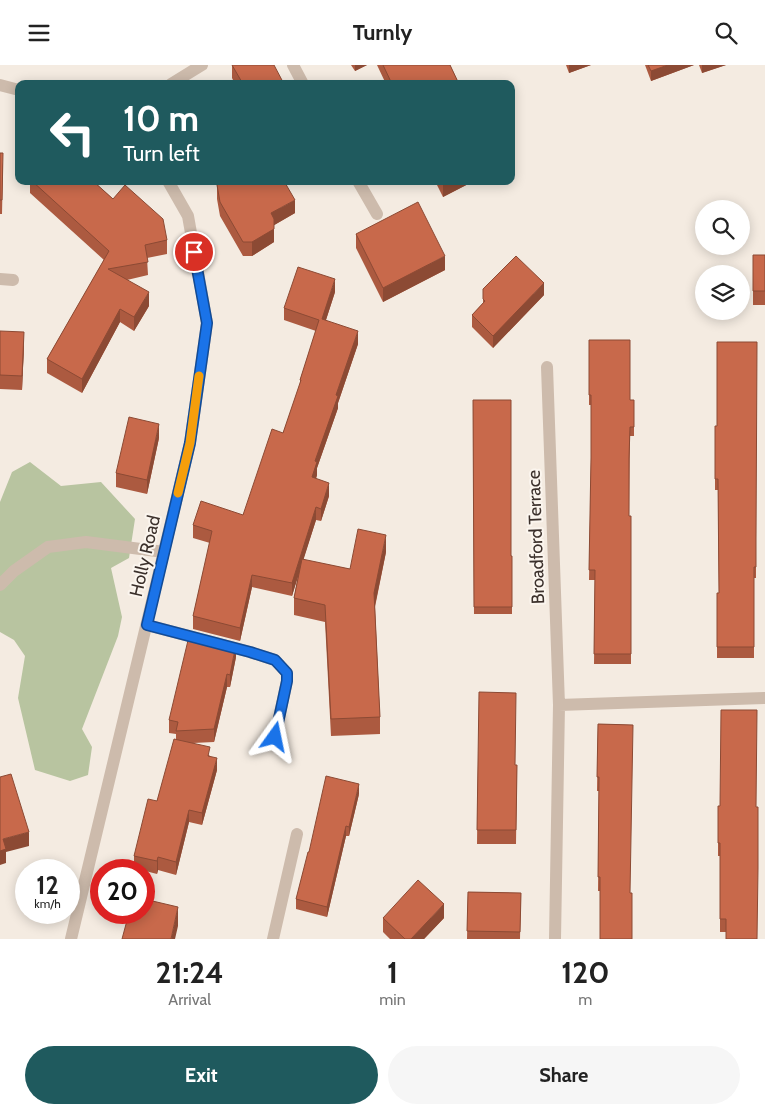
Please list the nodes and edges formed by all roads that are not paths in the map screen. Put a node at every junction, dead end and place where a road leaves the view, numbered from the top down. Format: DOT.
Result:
graph roads {
  1 [pos="202,65"];
  2 [pos="293,65"];
  3 [pos="178,80"];
  4 [pos="302,80"];
  5 [pos="0,85"];
  6 [pos="15,89"];
  7 [pos="170,185"];
  8 [pos="360,185"];
  9 [pos="377,214"];
  10 [pos="0,279"];
  11 [pos="13,279"];
  12 [pos="547,367"];
  13 [pos="164,552"];
  14 [pos="0,585"];
  15 [pos="147,625"];
  16 [pos="765,698"];
  17 [pos="559,705"];
  18 [pos="275,737"];
  19 [pos="297,834"];
  20 [pos="71,939"];
  21 [pos="273,939"];
  22 [pos="555,939"];
  1 -- 3 [label="street"];
  2 -- 4 [label="street"];
  5 -- 6 [label="street"];
  7 -- 13 [label="street, Holly Road"];
  8 -- 9 [label="street"];
  10 -- 11 [label="street"];
  12 -- 17 [label="street, Broadford Terrace"];
  13 -- 14 [label="street"];
  13 -- 15 [label="street, Holly Road"];
  15 -- 18 [label="street"];
  15 -- 20 [label="street, Holly Road"];
  16 -- 17 [label="street"];
  17 -- 22 [label="street, Broadford Terrace"];
  19 -- 21 [label="street"];
}
